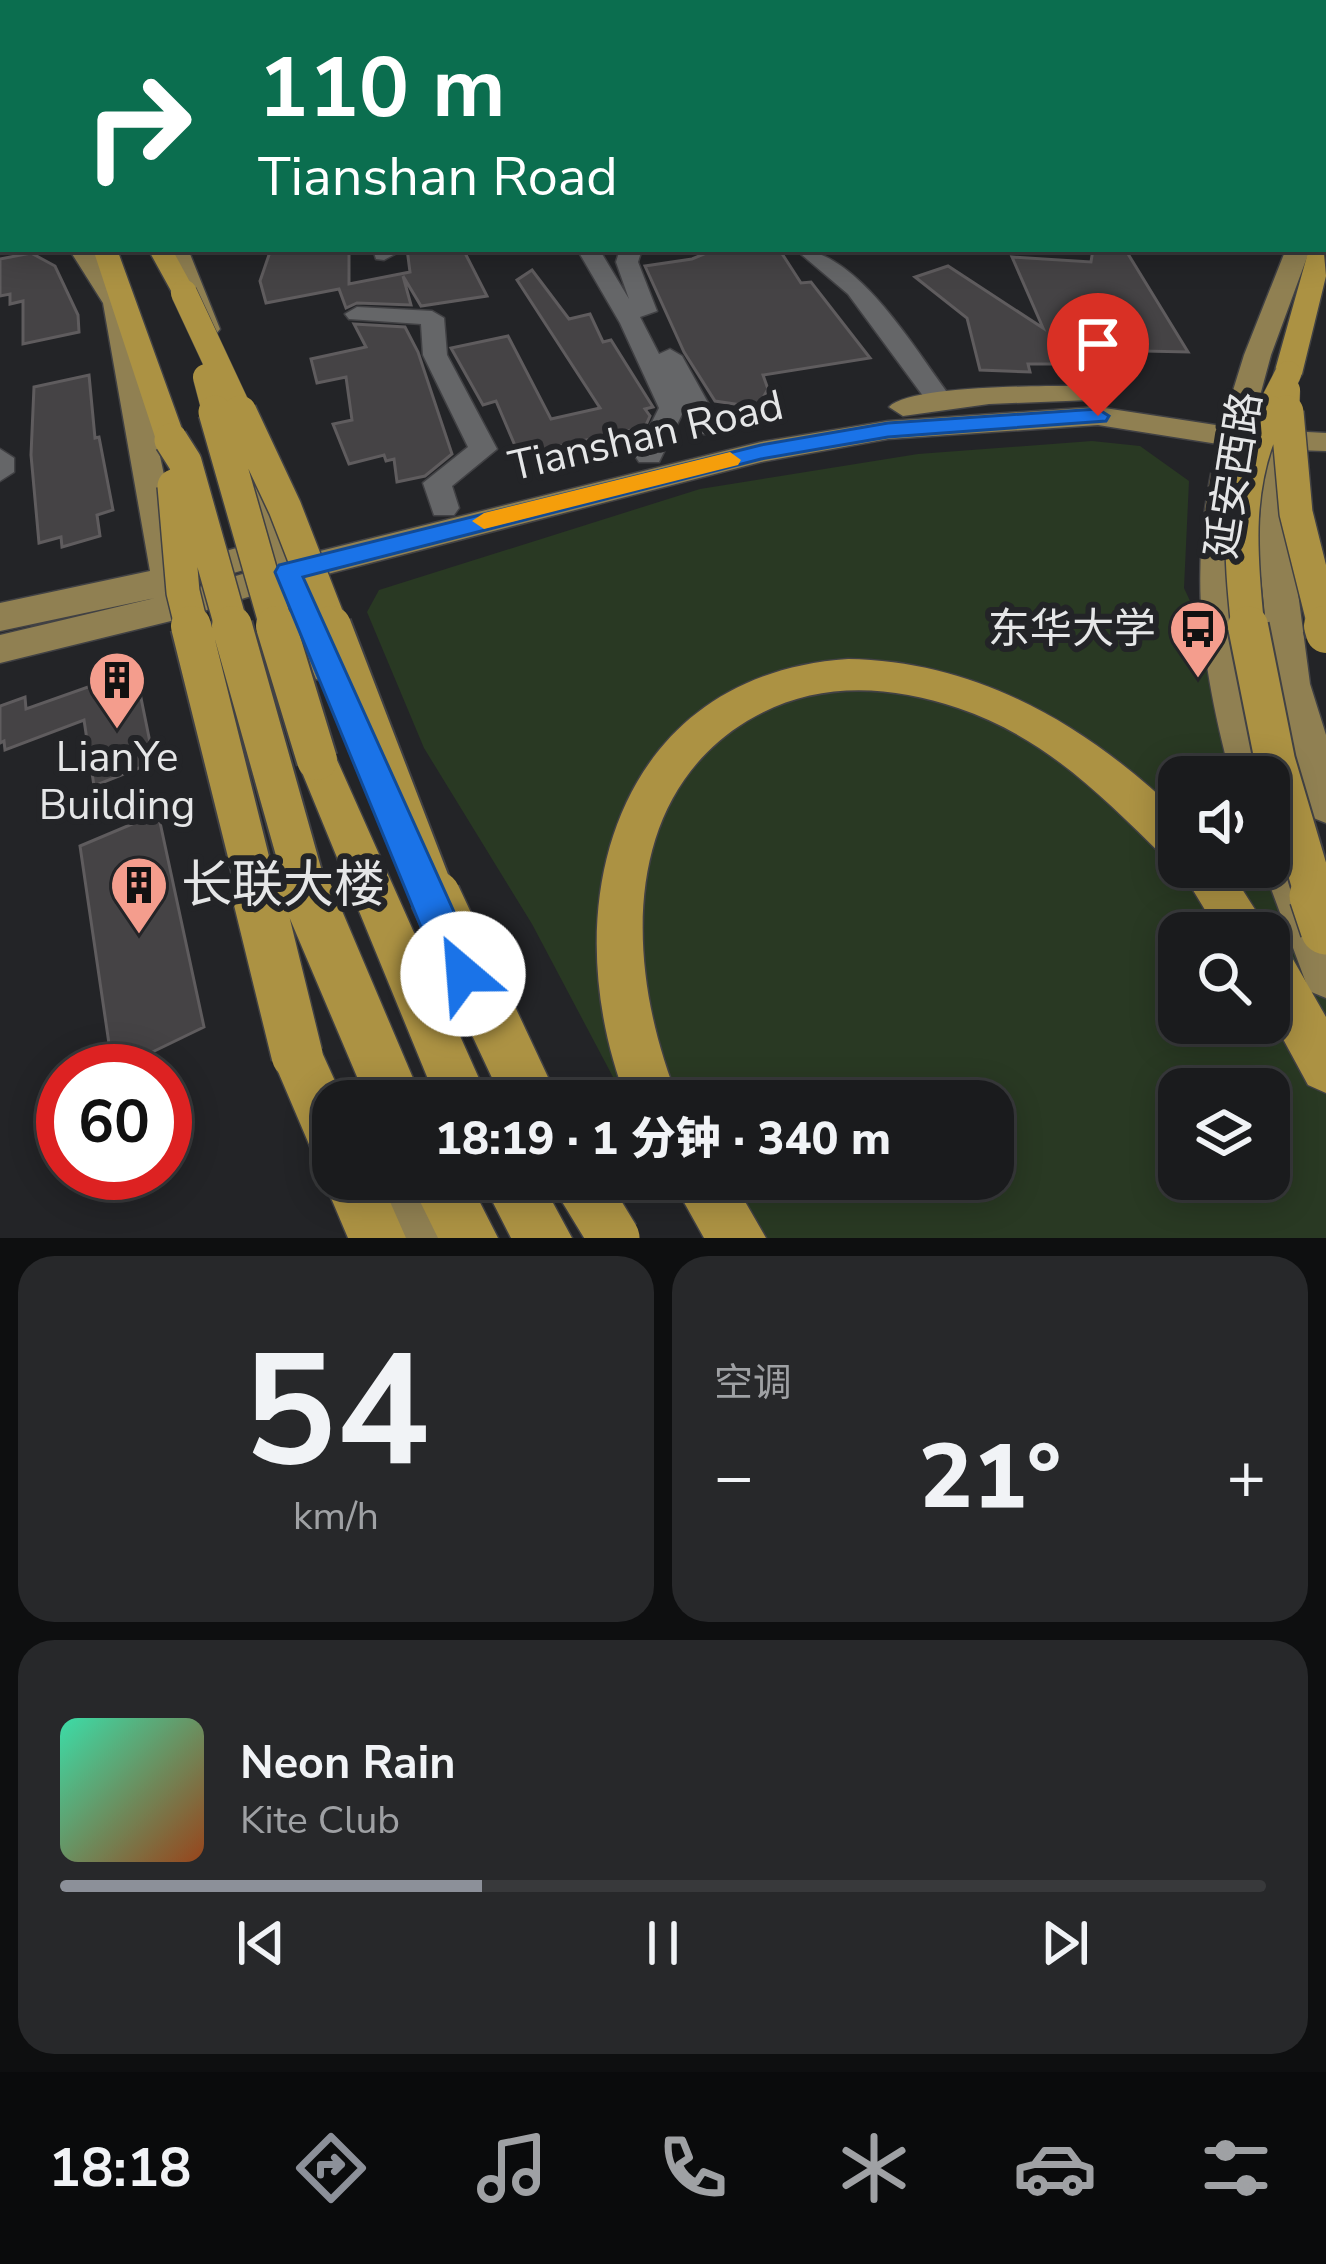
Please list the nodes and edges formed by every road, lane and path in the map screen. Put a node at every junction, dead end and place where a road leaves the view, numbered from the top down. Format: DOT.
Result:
graph roads {
  1 [pos="83,252"];
  2 [pos="107,252"];
  3 [pos="162,252"];
  4 [pos="177,252"];
  5 [pos="590,252"];
  6 [pos="630,252"];
  7 [pos="810,252"];
  8 [pos="1297,252"];
  9 [pos="1320,252"];
  10 [pos="1321,252"];
  11 [pos="184,292"];
  12 [pos="357,314"];
  13 [pos="1288,374"];
  14 [pos="941,401"];
  15 [pos="1234,425"];
  16 [pos="1326,427"];
  17 [pos="709,428"];
  18 [pos="1282,430"];
  19 [pos="171,440"];
  20 [pos="1326,442"];
  21 [pos="649,456"];
  22 [pos="0,458"];
  23 [pos="0,472"];
  24 [pos="444,508"];
  25 [pos="285,560"];
  26 [pos="172,593"];
  27 [pos="0,617"];
  28 [pos="1326,633"];
  29 [pos="0,649"];
  30 [pos="1246,756"];
  31 [pos="1326,804"];
  32 [pos="1326,815"];
  33 [pos="1158,822"];
  34 [pos="1290,871"];
  35 [pos="1316,926"];
  36 [pos="1326,974"];
  37 [pos="1290,1002"];
  38 [pos="1326,1067"];
  39 [pos="334,1080"];
  40 [pos="386,1080"];
  41 [pos="454,1080"];
  42 [pos="519,1080"];
  43 [pos="520,1080"];
  44 [pos="646,1080"];
  45 [pos="312,1090"];
  46 [pos="360,1200"];
  47 [pos="391,1200"];
  48 [pos="448,1200"];
  49 [pos="520,1200"];
  50 [pos="591,1200"];
  51 [pos="712,1200"];
  52 [pos="377,1238"];
  53 [pos="412,1238"];
  54 [pos="469,1238"];
  55 [pos="543,1238"];
  56 [pos="615,1238"];
  57 [pos="737,1238"];
  1 -- 26 [label="main road"];
  2 -- 19 [label="highway"];
  3 -- 11 [label="highway"];
  4 -- 25 [label="main road"];
  5 -- 21 [label="street"];
  6 -- 17 [label="street"];
  7 -- 14 [label="street"];
  8 -- 15 [label="main road, 延安西路"];
  9 -- 13 [label="highway"];
  10 -- 18 [label="main road"];
  11 -- 41 [label="highway, bridge"];
  11 -- 43 [label="highway, bridge"];
  12 -- 24 [label="street"];
  13 -- 28 [label="highway, bridge"];
  13 -- 35 [label="highway, bridge"];
  14 -- 15 [label="main road, Tianshan Road"];
  14 -- 21 [label="main road, Tianshan Road"];
  15 -- 18 [label="main road, Tianshan Road"];
  15 -- 25 [label="main road, Tianshan Road"];
  15 -- 30 [label="main road, 延安西路"];
  16 -- 18 [label="main road"];
  18 -- 20 [label="main road, Tianshan Road"];
  18 -- 31 [label="main road"];
  19 -- 40 [label="highway, bridge"];
  19 -- 45 [label="highway, bridge"];
  21 -- 24 [label="main road, Tianshan Road"];
  22 -- 23 [label="street"];
  24 -- 25 [label="main road, Tianshan Road"];
  25 -- 26 [label="main road, Tianshan Road"];
  25 -- 42 [label="main road"];
  26 -- 27 [label="main road, Tianshan Road"];
  26 -- 29 [label="main road, Tianshan Road"];
  26 -- 39 [label="main road"];
  32 -- 35 [label="main road"];
  33 -- 44 [label="highway"];
  34 -- 35 [label="main road"];
  35 -- 36 [label="main road"];
  37 -- 38 [label="highway"];
  46 -- 52 [label="highway"];
  47 -- 53 [label="main road"];
  48 -- 54 [label="highway"];
  49 -- 55 [label="highway"];
  50 -- 56 [label="highway, bridge"];
  51 -- 57 [label="highway"];
}
